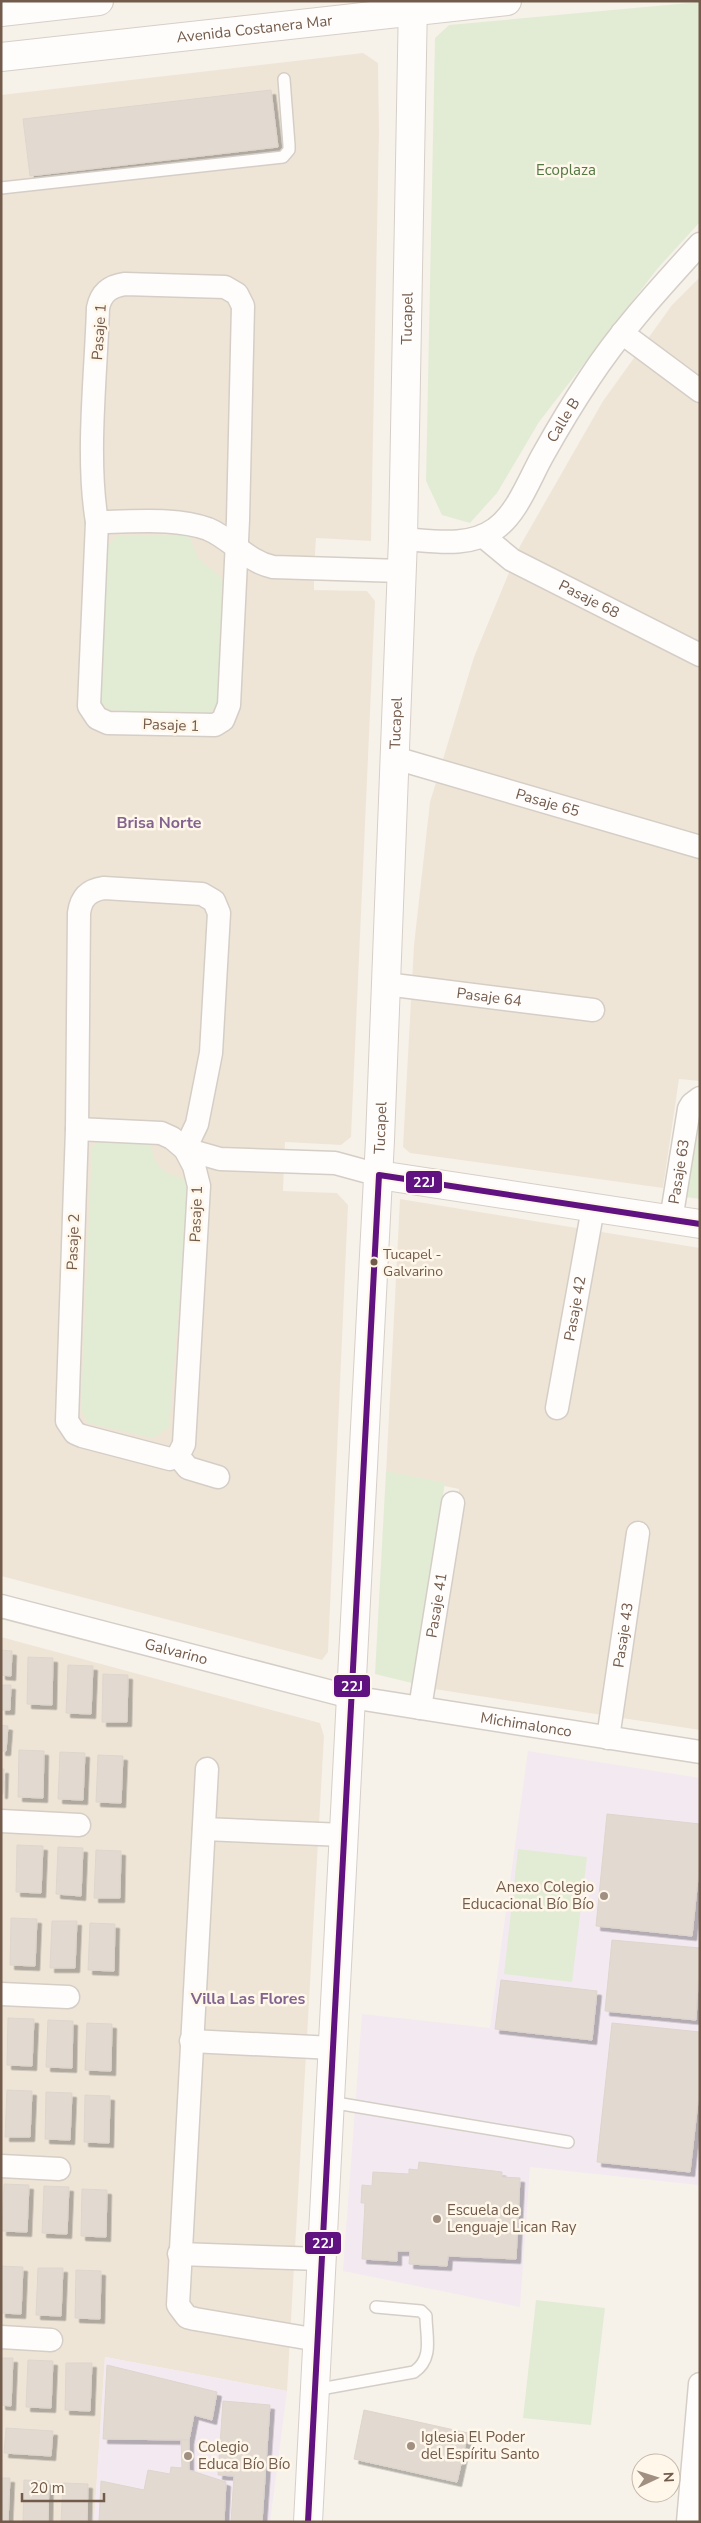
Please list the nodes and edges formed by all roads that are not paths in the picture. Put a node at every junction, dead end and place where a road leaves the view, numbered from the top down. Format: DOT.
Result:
graph roads {
  1 [pos="99,1"];
  2 [pos="507,1"];
  3 [pos="413,7"];
  4 [pos="1,12"];
  5 [pos="1,57"];
  6 [pos="284,79"];
  7 [pos="1,188"];
  8 [pos="700,244"];
  9 [pos="622,333"];
  10 [pos="700,391"];
  11 [pos="98,522"];
  12 [pos="484,536"];
  13 [pos="403,540"];
  14 [pos="236,548"];
  15 [pos="401,571"];
  16 [pos="700,656"];
  17 [pos="395,758"];
  18 [pos="700,847"];
  19 [pos="386,984"];
  20 [pos="593,1010"];
  21 [pos="700,1098"];
  22 [pos="77,1129"];
  23 [pos="185,1149"];
  24 [pos="379,1175"];
  25 [pos="593,1208"];
  26 [pos="671,1220"];
  27 [pos="700,1224"];
  28 [pos="557,1408"];
  29 [pos="178,1456"];
  30 [pos="218,1477"];
  31 [pos="453,1503"];
  32 [pos="638,1533"];
  33 [pos="1,1606"];
  34 [pos="351,1697"];
  35 [pos="420,1708"];
  36 [pos="608,1738"];
  37 [pos="700,1752"];
  38 [pos="207,1769"];
  39 [pos="1,1821"];
  40 [pos="79,1825"];
  41 [pos="204,1829"];
  42 [pos="344,1835"];
  43 [pos="1,1994"];
  44 [pos="68,1997"];
  45 [pos="191,2041"];
  46 [pos="333,2048"];
  47 [pos="330,2102"];
  48 [pos="568,2142"];
  49 [pos="1,2166"];
  50 [pos="59,2169"];
  51 [pos="179,2254"];
  52 [pos="322,2259"];
  53 [pos="376,2307"];
  54 [pos="1,2337"];
  55 [pos="51,2340"];
  56 [pos="318,2340"];
  57 [pos="700,2384"];
  58 [pos="315,2390"];
  59 [pos="308,2522"];
  60 [pos="688,2522"];
  1 -- 4 [label="main road"];
  2 -- 3 [label="main road, Avenida Costanera Mar"];
  3 -- 5 [label="main road, Avenida Costanera Mar"];
  3 -- 13 [label="main road, Tucapel"];
  6 -- 7 [label="lane"];
  8 -- 9 [label="street, Calle B"];
  9 -- 10 [label="street"];
  9 -- 12 [label="street, Calle B"];
  11 -- 14 [label="street"];
  11 -- 14 [label="street, Pasaje 1"];
  11 -- 14 [label="street, Pasaje 1"];
  12 -- 13 [label="street, Calle B"];
  12 -- 16 [label="street, Pasaje 68"];
  13 -- 15 [label="main road, Tucapel"];
  14 -- 15 [label="street"];
  15 -- 17 [label="main road, Tucapel"];
  17 -- 18 [label="street, Pasaje 65"];
  17 -- 19 [label="main road, Tucapel"];
  19 -- 20 [label="street, Pasaje 64"];
  19 -- 24 [label="main road, Tucapel"];
  21 -- 26 [label="street, Pasaje 63"];
  22 -- 23 [label="street"];
  22 -- 23 [label="street, Pasaje 2"];
  22 -- 29 [label="street, Pasaje 2"];
  23 -- 24 [label="street"];
  23 -- 29 [label="street, Pasaje 1"];
  24 -- 25 [label="main road"];
  24 -- 34 [label="main road, Tucapel"];
  25 -- 26 [label="main road"];
  25 -- 28 [label="street, Pasaje 42"];
  26 -- 27 [label="main road"];
  29 -- 30 [label="street"];
  31 -- 35 [label="street, Pasaje 41"];
  32 -- 36 [label="street, Pasaje 43"];
  33 -- 34 [label="street, Galvarino"];
  34 -- 35 [label="street, Michimalonco"];
  34 -- 42 [label="main road, Tucapel"];
  35 -- 36 [label="street, Michimalonco"];
  36 -- 37 [label="street, Michimalonco"];
  38 -- 41 [label="street"];
  39 -- 40 [label="street"];
  41 -- 42 [label="street"];
  41 -- 45 [label="street"];
  42 -- 46 [label="main road, Tucapel"];
  43 -- 44 [label="street"];
  45 -- 46 [label="street"];
  45 -- 51 [label="street"];
  46 -- 47 [label="main road, Tucapel"];
  47 -- 48 [label="lane"];
  47 -- 52 [label="main road, Tucapel"];
  49 -- 50 [label="street"];
  51 -- 52 [label="street"];
  51 -- 56 [label="street"];
  52 -- 56 [label="main road, Tucapel"];
  53 -- 58 [label="lane"];
  54 -- 55 [label="street"];
  56 -- 58 [label="main road, Tucapel"];
  57 -- 60 [label="street"];
  58 -- 59 [label="main road, Tucapel"];
}
